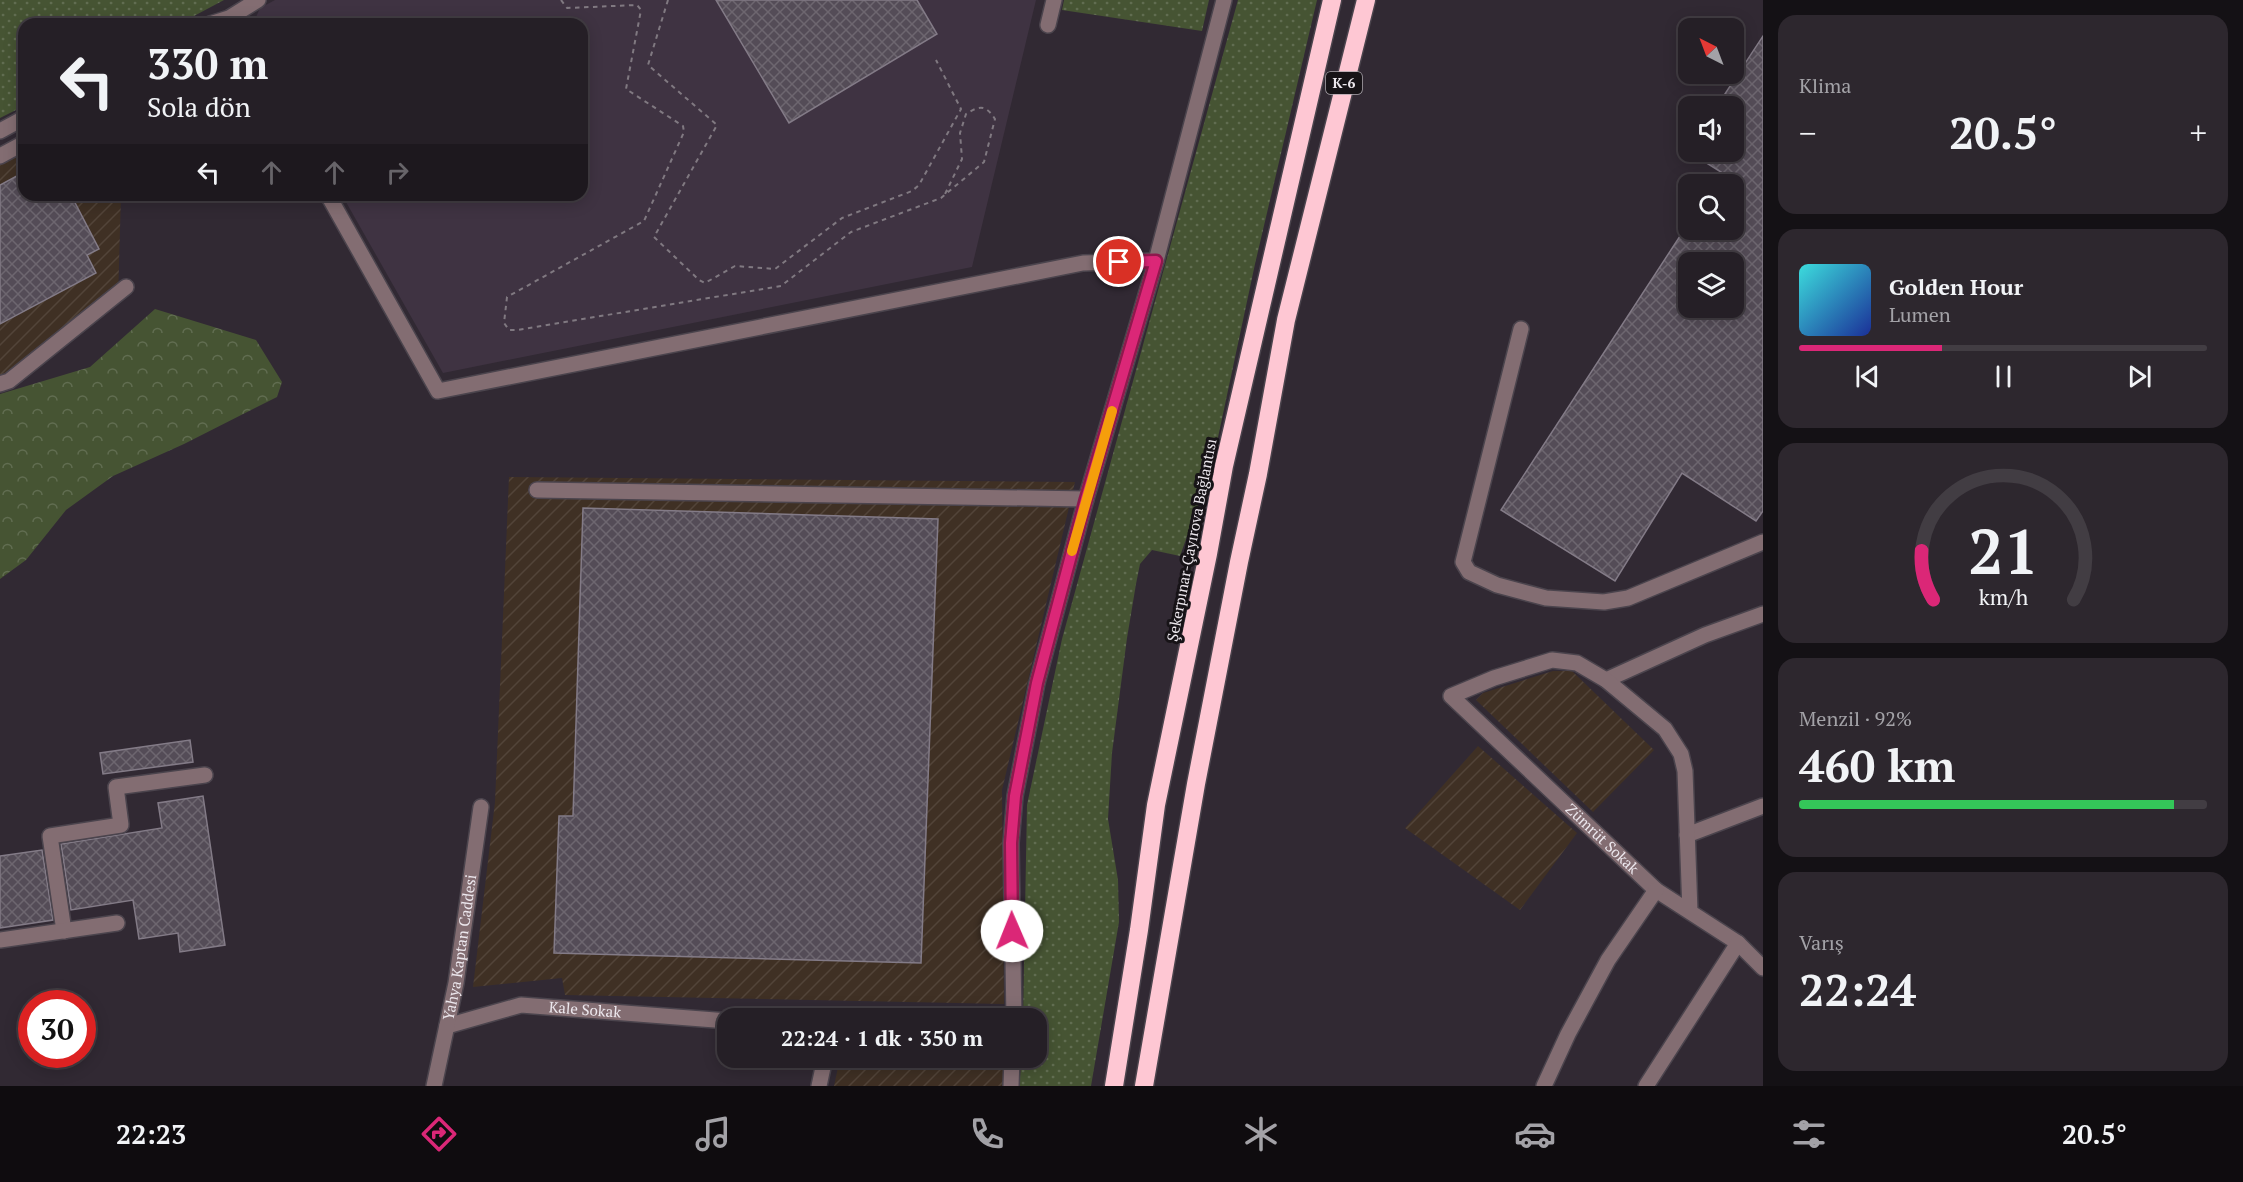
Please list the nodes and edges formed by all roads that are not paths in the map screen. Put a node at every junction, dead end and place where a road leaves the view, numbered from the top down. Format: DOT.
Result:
graph roads {
  1 [pos="258,0"];
  2 [pos="1054,0"];
  3 [pos="1224,0"];
  4 [pos="1356,0"];
  5 [pos="1366,0"];
  6 [pos="1332,2"];
  7 [pos="233,18"];
  8 [pos="1048,25"];
  9 [pos="18,121"];
  10 [pos="0,131"];
  11 [pos="18,146"];
  12 [pos="0,156"];
  13 [pos="1323,167"];
  14 [pos="331,201"];
  15 [pos="1156,261"];
  16 [pos="126,287"];
  17 [pos="1521,329"];
  18 [pos="0,384"];
  19 [pos="537,490"];
  20 [pos="1086,499"];
  21 [pos="1763,542"];
  22 [pos="1763,614"];
  23 [pos="1606,680"];
  24 [pos="205,775"];
  25 [pos="1763,806"];
  26 [pos="481,807"];
  27 [pos="1687,835"];
  28 [pos="1656,890"];
  29 [pos="1690,912"];
  30 [pos="117,923"];
  31 [pos="64,931"];
  32 [pos="0,940"];
  33 [pos="1738,943"];
  34 [pos="1763,968"];
  35 [pos="1014,1008"];
  36 [pos="717,1020"];
  37 [pos="447,1026"];
  38 [pos="823,1068"];
  39 [pos="1012,1068"];
  40 [pos="434,1086"];
  41 [pos="819,1086"];
  42 [pos="1011,1086"];
  43 [pos="1114,1086"];
  44 [pos="1144,1086"];
  45 [pos="1544,1086"];
  46 [pos="1646,1086"];
  1 -- 7 [label="street"];
  2 -- 8 [label="street"];
  3 -- 15 [label="street"];
  4 -- 13 [label="highway, K-6"];
  5 -- 13 [label="highway, K-6"];
  6 -- 43 [label="highway, Şekerpınar-Çayırova Bağlantısı"];
  9 -- 10 [label="street"];
  11 -- 12 [label="street"];
  13 -- 44 [label="highway"];
  14 -- 15 [label="street"];
  15 -- 20 [label="street"];
  16 -- 18 [label="street"];
  17 -- 21 [label="street"];
  19 -- 20 [label="street"];
  20 -- 35 [label="street"];
  22 -- 23 [label="street"];
  23 -- 27 [label="street"];
  23 -- 28 [label="street, Zümrüt Sokak"];
  24 -- 31 [label="street"];
  25 -- 27 [label="street"];
  26 -- 37 [label="street, Yahya Kaptan Caddesi"];
  27 -- 29 [label="street"];
  28 -- 29 [label="street, Zümrüt Sokak"];
  28 -- 45 [label="street"];
  29 -- 33 [label="street, Zümrüt Sokak"];
  30 -- 31 [label="street"];
  31 -- 32 [label="street"];
  33 -- 34 [label="street, Zümrüt Sokak"];
  33 -- 46 [label="street"];
  36 -- 37 [label="street, Kale Sokak"];
  37 -- 40 [label="street, Yahya Kaptan Caddesi"];
  38 -- 41 [label="street"];
  39 -- 42 [label="street"];
}
